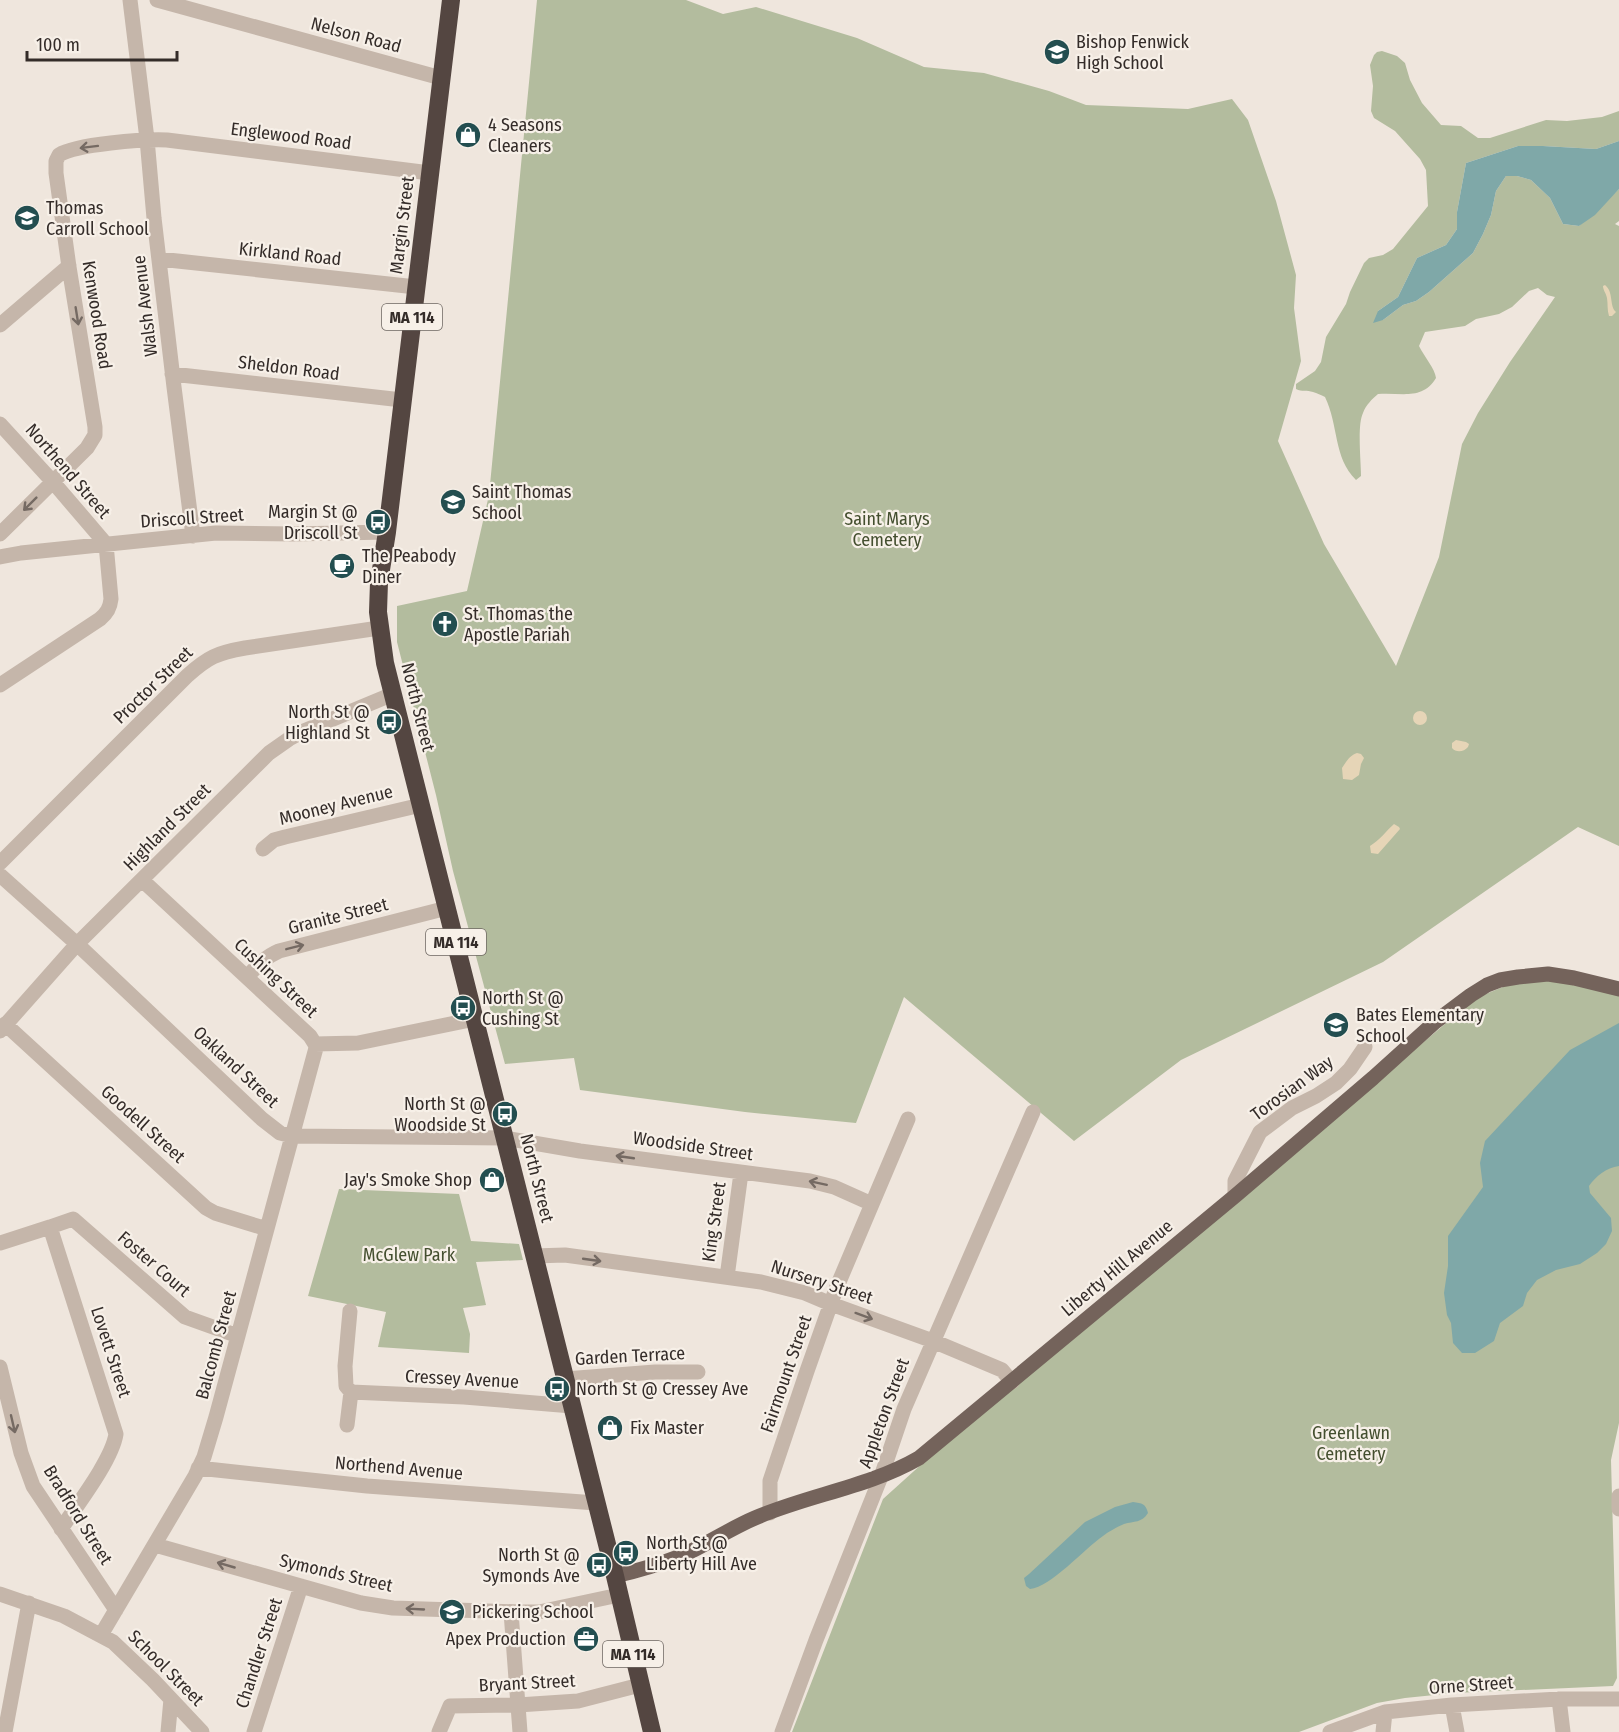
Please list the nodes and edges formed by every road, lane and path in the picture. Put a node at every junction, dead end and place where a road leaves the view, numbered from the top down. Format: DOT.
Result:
graph roads {
  1 [pos="130,0"];
  2 [pos="157,0"];
  3 [pos="451,0"];
  4 [pos="441,78"];
  5 [pos="147,139"];
  6 [pos="430,173"];
  7 [pos="159,259"];
  8 [pos="69,266"];
  9 [pos="416,287"];
  10 [pos="0,325"];
  11 [pos="172,374"];
  12 [pos="402,400"];
  13 [pos="0,424"];
  14 [pos="53,482"];
  15 [pos="387,532"];
  16 [pos="0,534"];
  17 [pos="193,536"];
  18 [pos="106,544"];
  19 [pos="0,556"];
  20 [pos="380,631"];
  21 [pos="0,685"];
  22 [pos="393,694"];
  23 [pos="421,805"];
  24 [pos="263,849"];
  25 [pos="0,863"];
  26 [pos="0,875"];
  27 [pos="142,880"];
  28 [pos="447,908"];
  29 [pos="77,944"];
  30 [pos="247,977"];
  31 [pos="1619,989"];
  32 [pos="475,1019"];
  33 [pos="3,1027"];
  34 [pos="315,1044"];
  35 [pos="1365,1047"];
  36 [pos="1033,1112"];
  37 [pos="908,1119"];
  38 [pos="292,1136"];
  39 [pos="505,1138"];
  40 [pos="741,1173"];
  41 [pos="1235,1196"];
  42 [pos="872,1204"];
  43 [pos="50,1227"];
  44 [pos="267,1229"];
  45 [pos="0,1243"];
  46 [pos="534,1256"];
  47 [pos="727,1277"];
  48 [pos="831,1304"];
  49 [pos="350,1311"];
  50 [pos="238,1336"];
  51 [pos="933,1341"];
  52 [pos="0,1367"];
  53 [pos="698,1372"];
  54 [pos="565,1378"];
  55 [pos="1012,1382"];
  56 [pos="351,1392"];
  57 [pos="572,1406"];
  58 [pos="347,1425"];
  59 [pos="198,1468"];
  60 [pos="882,1474"];
  61 [pos="1619,1496"];
  62 [pos="596,1503"];
  63 [pos="1619,1509"];
  64 [pos="770,1513"];
  65 [pos="61,1529"];
  66 [pos="155,1545"];
  67 [pos="615,1576"];
  68 [pos="301,1586"];
  69 [pos="0,1594"];
  70 [pos="619,1595"];
  71 [pos="29,1603"];
  72 [pos="116,1610"];
  73 [pos="511,1612"];
  74 [pos="101,1635"];
  75 [pos="640,1685"];
  76 [pos="171,1699"];
  77 [pos="1559,1699"];
  78 [pos="1619,1699"];
  79 [pos="518,1705"];
  80 [pos="1452,1705"];
  81 [pos="1385,1712"];
  82 [pos="5,1732"];
  83 [pos="168,1732"];
  84 [pos="202,1732"];
  85 [pos="254,1732"];
  86 [pos="439,1732"];
  87 [pos="520,1732"];
  88 [pos="652,1732"];
  89 [pos="782,1732"];
  90 [pos="1330,1732"];
  91 [pos="1383,1732"];
  92 [pos="1456,1732"];
  93 [pos="1563,1732"];
  1 -- 5 [label="street, Walsh Avenue"];
  2 -- 4 [label="street, Nelson Road"];
  3 -- 4 [label="highway, Margin Street / MA 114"];
  4 -- 6 [label="highway, Margin Street / MA 114"];
  5 -- 6 [label="street, Englewood Road"];
  5 -- 7 [label="street, Walsh Avenue"];
  5 -- 8 [label="street, Kenwood Road, one-way"];
  6 -- 9 [label="highway, Margin Street / MA 114"];
  7 -- 9 [label="street, Kirkland Road"];
  7 -- 11 [label="street, Walsh Avenue"];
  8 -- 10 [label="street"];
  8 -- 14 [label="street, Kenwood Road, one-way"];
  9 -- 12 [label="highway, Margin Street / MA 114"];
  11 -- 12 [label="street, Sheldon Road"];
  11 -- 17 [label="street, Walsh Avenue"];
  12 -- 15 [label="highway, Margin Street / MA 114"];
  13 -- 14 [label="street, Northend Street"];
  14 -- 16 [label="street, Kenwood Road, one-way"];
  14 -- 18 [label="street, Northend Street"];
  15 -- 17 [label="street, Driscoll Street"];
  15 -- 20 [label="highway, Margin Street / MA 114"];
  17 -- 18 [label="street, Driscoll Street"];
  18 -- 19 [label="street, Driscoll Street"];
  18 -- 21 [label="street"];
  20 -- 22 [label="highway, North Street / MA 114"];
  20 -- 25 [label="street, Proctor Street"];
  22 -- 23 [label="highway, North Street / MA 114"];
  22 -- 27 [label="street, Highland Street"];
  23 -- 24 [label="street, Mooney Avenue"];
  23 -- 28 [label="highway, North Street / MA 114"];
  26 -- 29 [label="street, Oakland Street"];
  27 -- 29 [label="street, Highland Street"];
  27 -- 30 [label="street, Cushing Street"];
  30 -- 28 [label="street, Granite Street, one-way"];
  28 -- 32 [label="highway, North Street / MA 114"];
  29 -- 33 [label="street, Highland Street"];
  29 -- 38 [label="street, Oakland Street"];
  30 -- 34 [label="street, Cushing Street"];
  31 -- 41 [label="main road, Liberty Hill Avenue"];
  32 -- 34 [label="street, Cushing Street"];
  32 -- 39 [label="highway, North Street / MA 114"];
  33 -- 44 [label="street, Goodell Street"];
  34 -- 38 [label="street, Balcomb Street"];
  35 -- 41 [label="street, Torosian Way"];
  36 -- 51 [label="street, Appleton Street"];
  37 -- 42 [label="street, Fairmount Street"];
  38 -- 39 [label="street, Oakland Street"];
  38 -- 44 [label="street, Balcomb Street"];
  40 -- 39 [label="street, Woodside Street, one-way"];
  39 -- 46 [label="highway, North Street / MA 114"];
  42 -- 40 [label="street, Woodside Street, one-way"];
  40 -- 47 [label="street, King Street"];
  41 -- 55 [label="main road, Liberty Hill Avenue"];
  42 -- 48 [label="street, Fairmount Street"];
  43 -- 45 [label="street"];
  43 -- 50 [label="street, Foster Court"];
  43 -- 65 [label="street, Lovett Street"];
  44 -- 50 [label="street, Balcomb Street"];
  46 -- 47 [label="street, Nursery Street, one-way"];
  46 -- 54 [label="highway, North Street / MA 114"];
  47 -- 48 [label="street, Nursery Street"];
  48 -- 51 [label="street, Nursery Street, one-way"];
  48 -- 64 [label="street, Fairmount Street"];
  49 -- 56 [label="street"];
  50 -- 59 [label="street, Balcomb Street"];
  51 -- 55 [label="street, Nursery Street"];
  51 -- 60 [label="street, Appleton Street"];
  52 -- 65 [label="street, Bradford Street, one-way"];
  53 -- 54 [label="street, Garden Terrace"];
  54 -- 57 [label="highway, North Street / MA 114"];
  55 -- 60 [label="main road, Liberty Hill Avenue"];
  56 -- 57 [label="street, Cressey Avenue"];
  56 -- 58 [label="street"];
  57 -- 62 [label="highway, North Street / MA 114"];
  59 -- 62 [label="street, Northend Avenue"];
  59 -- 66 [label="street, Balcomb Street"];
  60 -- 64 [label="main road, Liberty Hill Avenue"];
  60 -- 89 [label="street, Appleton Street"];
  61 -- 63 [label="street"];
  62 -- 67 [label="highway, North Street / MA 114"];
  64 -- 67 [label="main road, Liberty Hill Avenue"];
  65 -- 72 [label="street, Bradford Street"];
  68 -- 66 [label="street, Symonds Street, one-way"];
  66 -- 72 [label="street, Balcomb Street"];
  67 -- 70 [label="highway, North Street / MA 114"];
  73 -- 68 [label="street, Symonds Street, one-way"];
  68 -- 85 [label="street, Chandler Street"];
  69 -- 71 [label="street, School Street"];
  70 -- 73 [label="street, Symonds Street"];
  70 -- 75 [label="highway, North Street / MA 114"];
  71 -- 74 [label="street, School Street"];
  71 -- 82 [label="street"];
  72 -- 74 [label="street, Balcomb Street"];
  73 -- 79 [label="street"];
  74 -- 76 [label="street, School Street"];
  75 -- 79 [label="street, Bryant Street"];
  75 -- 88 [label="highway, North Street / MA 114"];
  76 -- 83 [label="street"];
  76 -- 84 [label="street, School Street"];
  77 -- 78 [label="street, Orne Street"];
  77 -- 80 [label="street, Orne Street"];
  77 -- 93 [label="street"];
  79 -- 86 [label="street, Bryant Street"];
  79 -- 87 [label="street"];
  80 -- 81 [label="street, Orne Street"];
  80 -- 92 [label="street"];
  81 -- 90 [label="street, Orne Street"];
  81 -- 91 [label="street"];
}
